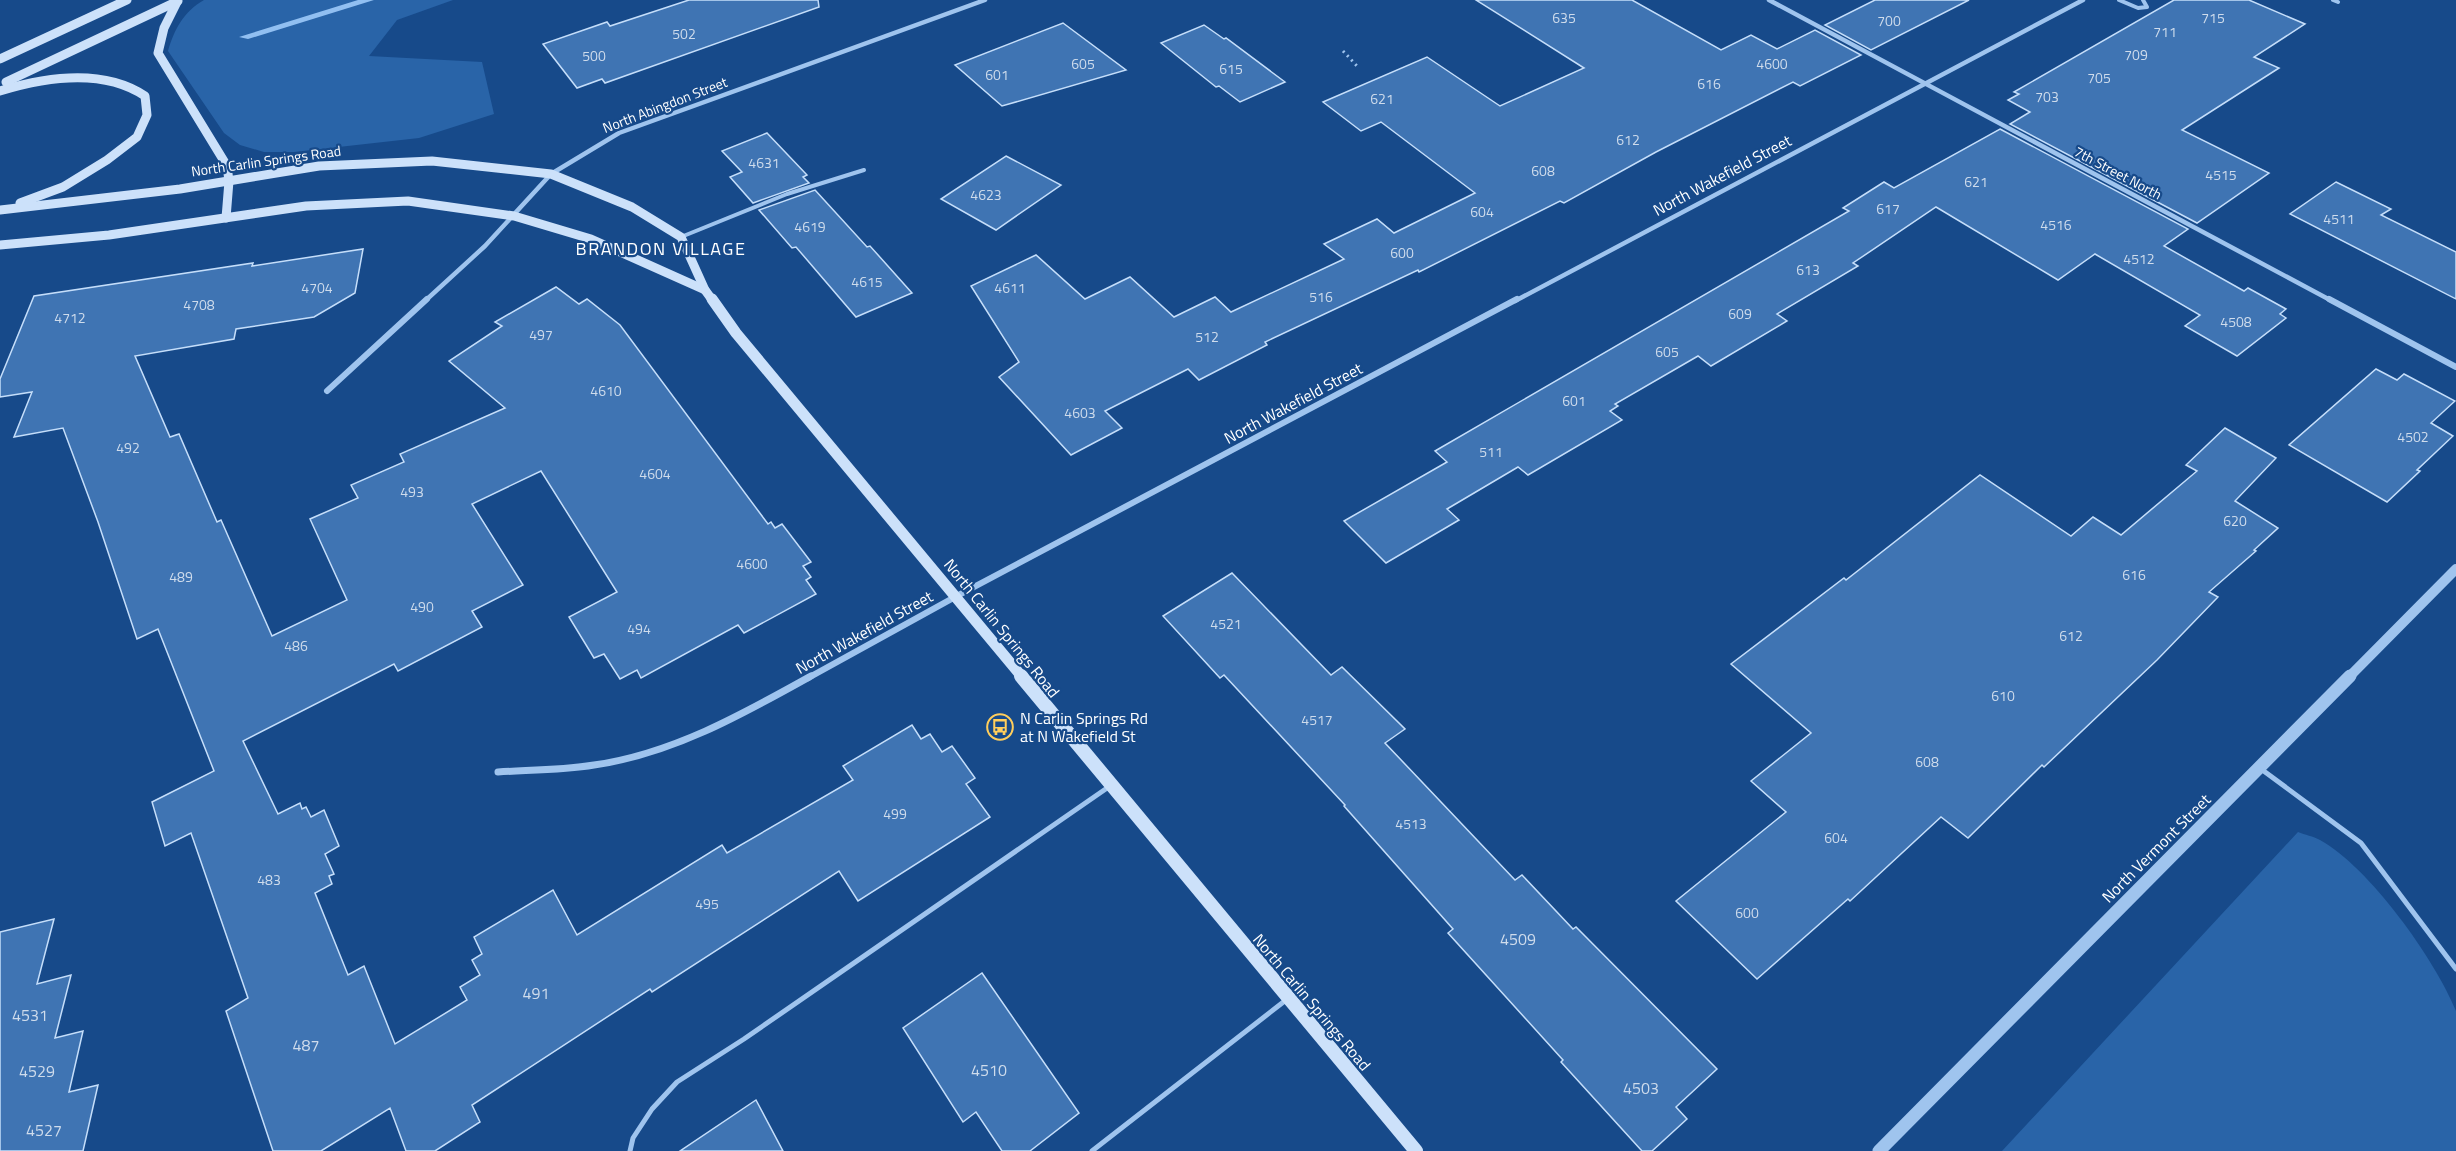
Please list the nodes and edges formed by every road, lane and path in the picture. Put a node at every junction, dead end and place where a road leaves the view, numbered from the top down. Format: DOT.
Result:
graph roads {
  1 [pos="127,0"];
  2 [pos="985,0"];
  3 [pos="1769,0"];
  4 [pos="2083,0"];
  5 [pos="2119,0"];
  6 [pos="2143,0"];
  7 [pos="2333,0"];
  8 [pos="179,1"];
  9 [pos="2338,2"];
  10 [pos="1343,51"];
  11 [pos="0,57"];
  12 [pos="1357,66"];
  13 [pos="1925,83"];
  14 [pos="0,85"];
  15 [pos="0,91"];
  16 [pos="864,170"];
  17 [pos="551,174"];
  18 [pos="229,181"];
  19 [pos="0,210"];
  20 [pos="514,216"];
  21 [pos="226,218"];
  22 [pos="681,237"];
  23 [pos="0,245"];
  24 [pos="705,290"];
  25 [pos="2456,367"];
  26 [pos="327,391"];
  27 [pos="2456,568"];
  28 [pos="955,597"];
  29 [pos="2259,768"];
  30 [pos="498,772"];
  31 [pos="1110,786"];
  32 [pos="2456,969"];
  33 [pos="1288,998"];
  34 [pos="630,1151"];
  35 [pos="1092,1151"];
  36 [pos="1416,1151"];
  37 [pos="1879,1151"];
  1 -- 11 [label="main road"];
  2 -- 17 [label="street, North Abingdon Street"];
  3 -- 13 [label="street, 7th Street North"];
  4 -- 13 [label="street, North Wakefield Street"];
  5 -- 6 [label="lane"];
  7 -- 9 [label="lane"];
  8 -- 14 [label="main road"];
  8 -- 18 [label="main road"];
  10 -- 12 [label="path"];
  13 -- 25 [label="street, 7th Street North"];
  13 -- 28 [label="street, North Wakefield Street"];
  15 -- 19 [label="main road"];
  16 -- 22 [label="lane"];
  17 -- 18 [label="main road, North Carlin Springs Road"];
  17 -- 20 [label="street, North Abingdon Street"];
  17 -- 22 [label="main road, North Carlin Springs Road"];
  18 -- 19 [label="main road, North Carlin Springs Road"];
  18 -- 21 [label="main road"];
  20 -- 21 [label="main road, North Carlin Springs Road"];
  20 -- 24 [label="main road, North Carlin Springs Road"];
  20 -- 26 [label="street, North Abingdon Street"];
  21 -- 23 [label="main road, North Carlin Springs Road"];
  22 -- 24 [label="main road, North Carlin Springs Road"];
  24 -- 28 [label="main road, North Carlin Springs Road"];
  27 -- 29 [label="street, North Vermont Street"];
  28 -- 30 [label="street, North Wakefield Street"];
  28 -- 31 [label="main road, North Carlin Springs Road"];
  29 -- 32 [label="lane"];
  29 -- 37 [label="street, North Vermont Street"];
  31 -- 33 [label="main road, North Carlin Springs Road"];
  31 -- 34 [label="lane"];
  33 -- 35 [label="lane"];
  33 -- 36 [label="main road, North Carlin Springs Road"];
}
